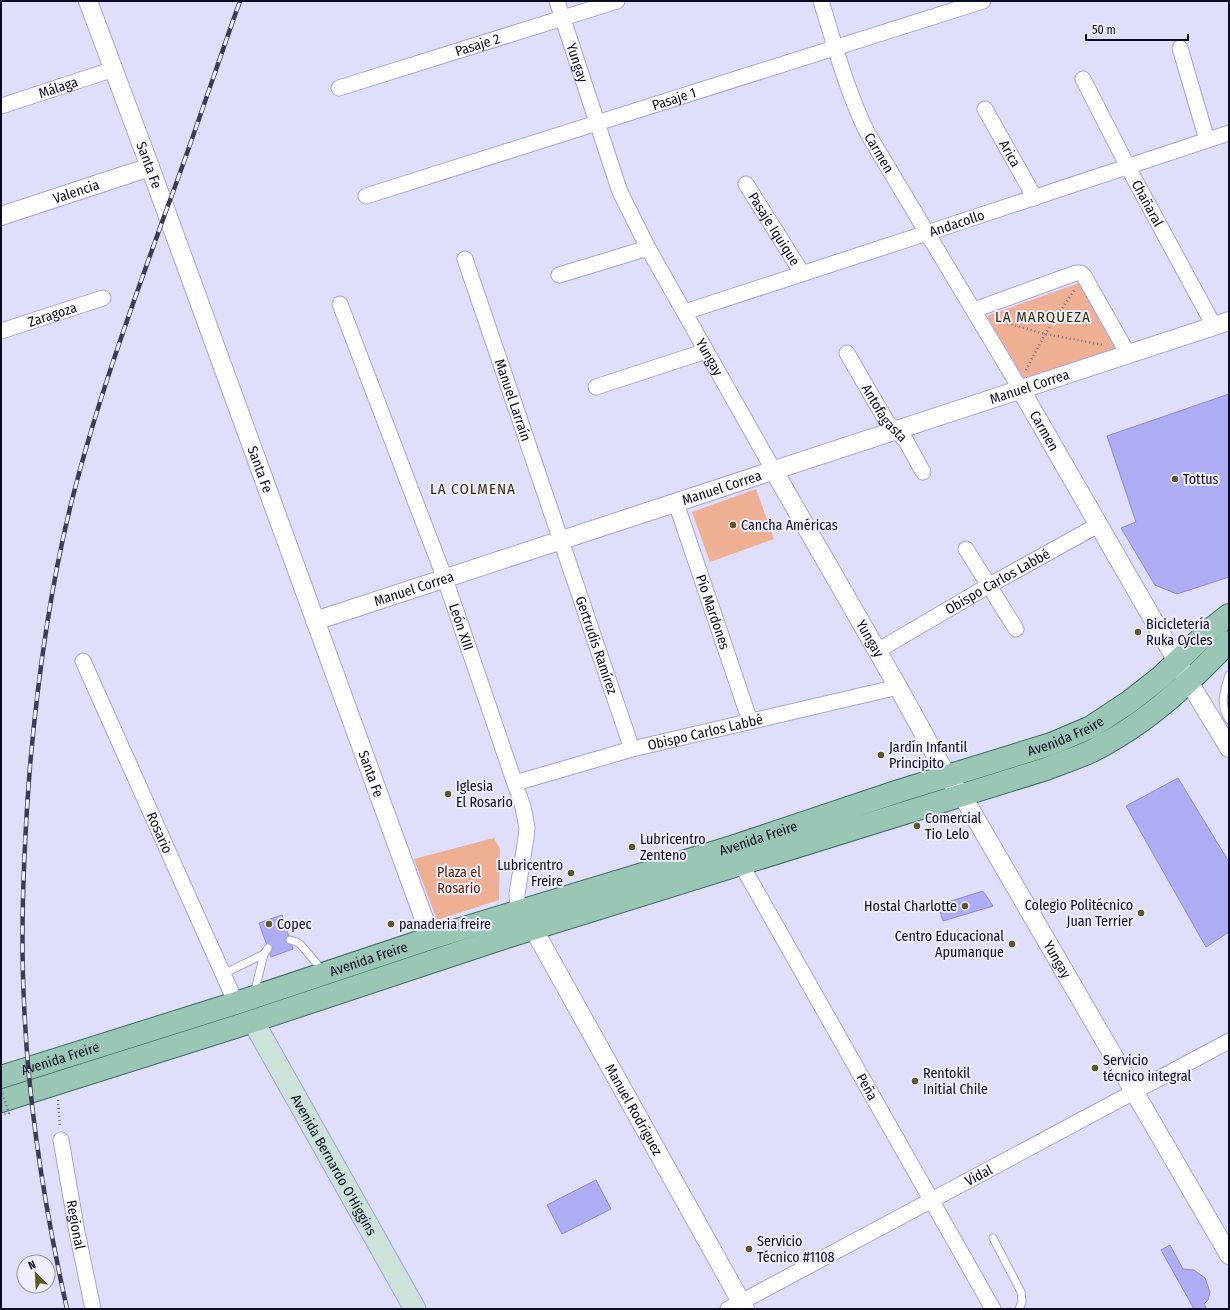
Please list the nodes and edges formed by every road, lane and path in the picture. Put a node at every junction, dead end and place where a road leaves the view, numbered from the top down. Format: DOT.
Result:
graph roads {
  1 [pos="88,1"];
  2 [pos="558,1"];
  3 [pos="616,1"];
  4 [pos="822,1"];
  5 [pos="983,1"];
  6 [pos="563,18"];
  7 [pos="836,48"];
  8 [pos="1180,48"];
  9 [pos="114,69"];
  10 [pos="1083,79"];
  11 [pos="339,88"];
  12 [pos="1,106"];
  13 [pos="985,109"];
  14 [pos="597,123"];
  15 [pos="1229,133"];
  16 [pos="1207,140"];
  17 [pos="150,167"];
  18 [pos="1128,167"];
  19 [pos="746,184"];
  20 [pos="366,196"];
  21 [pos="1035,198"];
  22 [pos="1,216"];
  23 [pos="927,233"];
  24 [pos="648,248"];
  25 [pos="465,259"];
  26 [pos="802,273"];
  27 [pos="559,275"];
  28 [pos="1070,288"];
  29 [pos="103,298"];
  30 [pos="340,304"];
  31 [pos="974,310"];
  32 [pos="685,312"];
  33 [pos="999,316"];
  34 [pos="992,319"];
  35 [pos="1222,323"];
  36 [pos="996,326"];
  37 [pos="1,331"];
  38 [pos="1045,334"];
  39 [pos="1125,348"];
  40 [pos="706,351"];
  41 [pos="847,353"];
  42 [pos="1031,372"];
  43 [pos="596,387"];
  44 [pos="1021,390"];
  45 [pos="897,431"];
  46 [pos="774,471"];
  47 [pos="923,472"];
  48 [pos="676,503"];
  49 [pos="1098,525"];
  50 [pos="562,541"];
  51 [pos="966,549"];
  52 [pos="445,579"];
  53 [pos="988,586"];
  54 [pos="1229,615"];
  55 [pos="315,621"];
  56 [pos="1016,629"];
  57 [pos="1229,642"];
  58 [pos="877,651"];
  59 [pos="83,661"];
  60 [pos="1177,661"];
  61 [pos="1229,675"];
  62 [pos="1189,682"];
  63 [pos="898,687"];
  64 [pos="1229,720"];
  65 [pos="750,721"];
  66 [pos="1229,748"];
  67 [pos="632,749"];
  68 [pos="947,776"];
  69 [pos="515,783"];
  70 [pos="962,795"];
  71 [pos="741,864"];
  72 [pos="525,921"];
  73 [pos="432,938"];
  74 [pos="290,940"];
  75 [pos="412,968"];
  76 [pos="223,974"];
  77 [pos="326,974"];
  78 [pos="254,997"];
  79 [pos="253,1021"];
  80 [pos="1229,1041"];
  81 [pos="1,1077"];
  82 [pos="56,1084"];
  83 [pos="1,1090"];
  84 [pos="1134,1092"];
  85 [pos="1,1101"];
  86 [pos="1,1115"];
  87 [pos="61,1140"];
  88 [pos="932,1200"];
  89 [pos="993,1238"];
  90 [pos="1229,1255"];
  91 [pos="738,1307"];
  92 [pos="92,1309"];
  93 [pos="415,1309"];
  94 [pos="994,1309"];
  95 [pos="1018,1309"];
  1 -- 9 [label="street, Santa Fe"];
  2 -- 6 [label="street, Yungay"];
  3 -- 6 [label="street, Pasaje 2"];
  4 -- 7 [label="street, Carmen"];
  5 -- 7 [label="street, Pasaje 1"];
  6 -- 11 [label="street, Pasaje 2"];
  6 -- 14 [label="street, Yungay"];
  7 -- 14 [label="street, Pasaje 1"];
  7 -- 23 [label="street, Carmen"];
  8 -- 16 [label="street"];
  9 -- 12 [label="street, Málaga"];
  9 -- 17 [label="street, Santa Fe"];
  10 -- 18 [label="street, Chañaral"];
  13 -- 21 [label="street, Arica"];
  14 -- 20 [label="street, Pasaje 1"];
  14 -- 24 [label="street, Yungay"];
  15 -- 16 [label="street, Andacollo"];
  16 -- 18 [label="street, Andacollo"];
  17 -- 22 [label="street, Valencia"];
  17 -- 55 [label="street, Santa Fe"];
  18 -- 21 [label="street, Andacollo"];
  18 -- 35 [label="street, Chañaral"];
  19 -- 26 [label="street, Pasaje Iquique"];
  21 -- 23 [label="street, Andacollo"];
  23 -- 26 [label="street, Andacollo"];
  23 -- 31 [label="street, Carmen"];
  24 -- 27 [label="street"];
  24 -- 32 [label="street, Yungay"];
  25 -- 50 [label="street, Manuel Larraín"];
  26 -- 32 [label="street, Andacollo"];
  28 -- 38 [label="path"];
  29 -- 37 [label="street, Zaragoza"];
  30 -- 52 [label="street, León XIII"];
  31 -- 39 [label="street"];
  31 -- 44 [label="street, Carmen"];
  32 -- 40 [label="street, Yungay"];
  33 -- 34 [label="path"];
  34 -- 36 [label="path"];
  34 -- 38 [label="path"];
  35 -- 39 [label="street, Manuel Correa"];
  38 -- 39 [label="path"];
  38 -- 42 [label="path"];
  39 -- 44 [label="street, Manuel Correa"];
  40 -- 43 [label="street"];
  40 -- 46 [label="street, Yungay"];
  41 -- 45 [label="street, Antofagasta"];
  44 -- 45 [label="street, Manuel Correa"];
  44 -- 49 [label="street, Carmen"];
  45 -- 46 [label="street, Manuel Correa"];
  45 -- 47 [label="street, Antofagasta"];
  46 -- 48 [label="street, Manuel Correa"];
  46 -- 58 [label="street, Yungay"];
  48 -- 50 [label="street, Manuel Correa"];
  48 -- 65 [label="street, Pío Mardones"];
  49 -- 53 [label="street, Obispo Carlos Labbé"];
  49 -- 60 [label="street, Carmen"];
  50 -- 52 [label="street, Manuel Correa"];
  50 -- 67 [label="street, Gertrudis Ramírez"];
  51 -- 53 [label="street"];
  52 -- 55 [label="street, Manuel Correa"];
  52 -- 69 [label="street, León XIII"];
  53 -- 56 [label="street"];
  53 -- 58 [label="street, Obispo Carlos Labbé"];
  54 -- 60 [label="main road, Avenida Freire"];
  55 -- 73 [label="street, Santa Fe"];
  57 -- 62 [label="main road, Avenida Freire"];
  58 -- 63 [label="street, Yungay"];
  59 -- 76 [label="street, Rosario"];
  60 -- 62 [label="street, Carmen"];
  60 -- 68 [label="main road, Avenida Freire"];
  61 -- 64 [label="lane"];
  62 -- 66 [label="street, Carmen"];
  62 -- 70 [label="main road, Avenida Freire"];
  63 -- 65 [label="street, Obispo Carlos Labbé"];
  63 -- 68 [label="street, Yungay"];
  65 -- 67 [label="street, Obispo Carlos Labbé"];
  67 -- 69 [label="street, Obispo Carlos Labbé"];
  68 -- 70 [label="street, Yungay"];
  68 -- 72 [label="main road, Avenida Freire"];
  69 -- 72 [label="street, León XIII"];
  70 -- 71 [label="main road, Avenida Freire"];
  70 -- 84 [label="street, Yungay"];
  71 -- 72 [label="main road, Avenida Freire"];
  71 -- 88 [label="street, Peña"];
  72 -- 73 [label="main road, Avenida Freire"];
  72 -- 75 [label="main road, Avenida Freire"];
  72 -- 91 [label="street, Manuel Rodríguez"];
  73 -- 75 [label="main road"];
  73 -- 77 [label="main road, Avenida Freire"];
  74 -- 77 [label="lane"];
  75 -- 79 [label="main road, Avenida Freire"];
  76 -- 78 [label="street, Rosario"];
  76 -- 78 [label="lane"];
  77 -- 78 [label="main road, Avenida Freire"];
  78 -- 79 [label="main road"];
  78 -- 81 [label="main road, Avenida Freire"];
  79 -- 82 [label="main road, Avenida Freire"];
  79 -- 93 [label="main road, Avenida Bernardo O'Higgins"];
  80 -- 84 [label="street, Vidal"];
  82 -- 85 [label="main road, Avenida Freire"];
  82 -- 87 [label="path"];
  83 -- 86 [label="path, bridge"];
  84 -- 88 [label="street, Vidal"];
  84 -- 90 [label="street, Yungay"];
  87 -- 92 [label="street, Regional"];
  88 -- 91 [label="street, Vidal"];
  88 -- 94 [label="street, Peña"];
  89 -- 95 [label="lane"];
}
